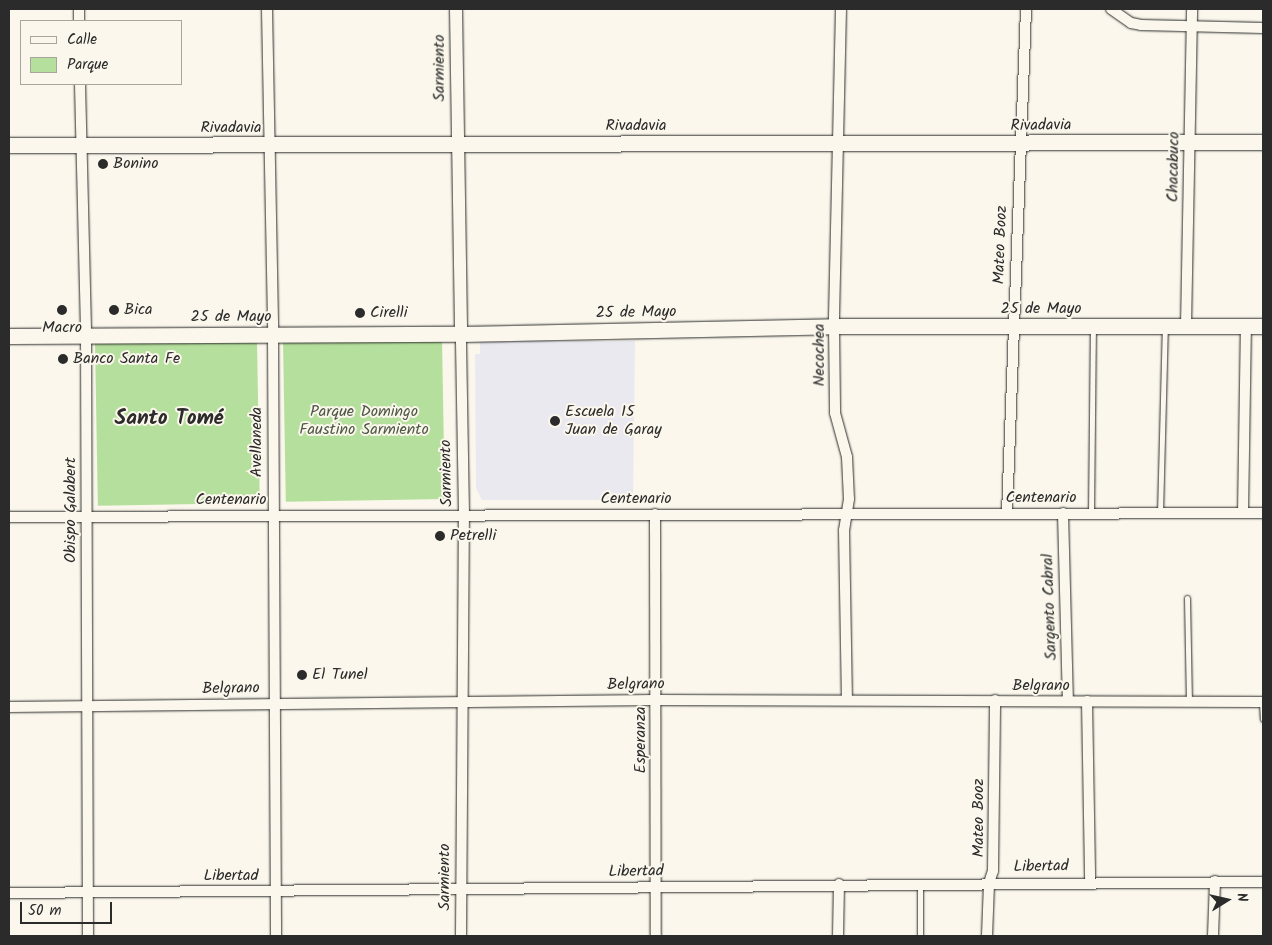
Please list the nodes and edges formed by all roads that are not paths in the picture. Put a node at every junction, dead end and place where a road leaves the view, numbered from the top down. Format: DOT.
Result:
graph roads {
  1 [pos="267,9"];
  2 [pos="456,9"];
  3 [pos="841,9"];
  4 [pos="1026,9"];
  5 [pos="1111,9"];
  6 [pos="1192,9"];
  7 [pos="1192,25"];
  8 [pos="1263,28"];
  9 [pos="80,85"];
  10 [pos="1190,142"];
  11 [pos="1263,142"];
  12 [pos="457,144"];
  13 [pos="838,144"];
  14 [pos="1019,144"];
  15 [pos="9,145"];
  16 [pos="81,145"];
  17 [pos="267,146"];
  18 [pos="834,326"];
  19 [pos="1013,326"];
  20 [pos="1094,326"];
  21 [pos="1165,326"];
  22 [pos="1186,326"];
  23 [pos="1246,326"];
  24 [pos="1263,326"];
  25 [pos="461,334"];
  26 [pos="86,335"];
  27 [pos="273,335"];
  28 [pos="9,336"];
  29 [pos="846,513"];
  30 [pos="1007,513"];
  31 [pos="1063,513"];
  32 [pos="1091,513"];
  33 [pos="1160,513"];
  34 [pos="1243,513"];
  35 [pos="1263,513"];
  36 [pos="464,514"];
  37 [pos="655,514"];
  38 [pos="272,515"];
  39 [pos="86,516"];
  40 [pos="9,517"];
  41 [pos="1187,598"];
  42 [pos="847,699"];
  43 [pos="656,700"];
  44 [pos="994,700"];
  45 [pos="1068,701"];
  46 [pos="1087,701"];
  47 [pos="462,702"];
  48 [pos="1189,702"];
  49 [pos="1263,702"];
  50 [pos="273,704"];
  51 [pos="88,706"];
  52 [pos="9,707"];
  53 [pos="1263,719"];
  54 [pos="1090,881"];
  55 [pos="1215,881"];
  56 [pos="989,882"];
  57 [pos="1263,882"];
  58 [pos="920,883"];
  59 [pos="839,884"];
  60 [pos="656,886"];
  61 [pos="461,890"];
  62 [pos="276,891"];
  63 [pos="88,892"];
  64 [pos="9,893"];
  65 [pos="88,936"];
  66 [pos="276,936"];
  67 [pos="461,936"];
  68 [pos="656,936"];
  69 [pos="838,936"];
  70 [pos="920,936"];
  71 [pos="987,936"];
  72 [pos="1213,936"];
  1 -- 17 [label="street, Avellaneda"];
  2 -- 12 [label="street, Sarmiento"];
  3 -- 13 [label="street, Necochea"];
  4 -- 14 [label="street, Mateo Booz"];
  5 -- 7 [label="street"];
  6 -- 7 [label="street, Chacabuco"];
  7 -- 8 [label="street"];
  7 -- 10 [label="street, Chacabuco"];
  9 -- 16 [label="street, Obispo Galabert"];
  10 -- 11 [label="main road, Rivadavia"];
  10 -- 14 [label="main road, Rivadavia"];
  10 -- 22 [label="street, Chacabuco"];
  12 -- 13 [label="main road, Rivadavia"];
  12 -- 17 [label="main road, Rivadavia"];
  12 -- 25 [label="street, Sarmiento"];
  13 -- 14 [label="main road, Rivadavia"];
  13 -- 18 [label="street, Necochea"];
  14 -- 19 [label="street, Mateo Booz"];
  15 -- 16 [label="main road, Rivadavia"];
  16 -- 17 [label="main road, Rivadavia"];
  16 -- 26 [label="street, Obispo Galabert"];
  17 -- 27 [label="street, Avellaneda"];
  18 -- 19 [label="main road, 25 de Mayo"];
  18 -- 25 [label="main road, 25 de Mayo"];
  18 -- 29 [label="street, Necochea"];
  19 -- 20 [label="main road, 25 de Mayo"];
  19 -- 30 [label="street, Mateo Booz"];
  20 -- 21 [label="main road, 25 de Mayo"];
  20 -- 32 [label="lane"];
  21 -- 22 [label="main road, 25 de Mayo"];
  21 -- 33 [label="lane"];
  22 -- 23 [label="main road, 25 de Mayo"];
  23 -- 24 [label="main road, 25 de Mayo"];
  23 -- 34 [label="street"];
  25 -- 27 [label="main road, 25 de Mayo"];
  25 -- 36 [label="street, Sarmiento"];
  26 -- 27 [label="main road, 25 de Mayo"];
  26 -- 28 [label="main road, 25 de Mayo"];
  26 -- 39 [label="street, Obispo Galabert"];
  27 -- 38 [label="street, Avellaneda"];
  29 -- 30 [label="street, Centenario"];
  29 -- 37 [label="street, Centenario"];
  29 -- 42 [label="street, Necochea"];
  30 -- 31 [label="street, Centenario"];
  31 -- 32 [label="street, Centenario"];
  31 -- 45 [label="street, Sargento Cabral"];
  32 -- 33 [label="street, Centenario"];
  33 -- 34 [label="street, Centenario"];
  34 -- 35 [label="street, Centenario"];
  36 -- 37 [label="street, Centenario"];
  36 -- 38 [label="street, Centenario"];
  36 -- 47 [label="street, Sarmiento"];
  37 -- 43 [label="street, Esperanza"];
  38 -- 39 [label="street, Centenario"];
  38 -- 50 [label="street, Avellaneda"];
  39 -- 40 [label="street, Centenario"];
  39 -- 51 [label="street, Obispo Galabert"];
  41 -- 48 [label="lane"];
  42 -- 43 [label="street, Belgrano"];
  42 -- 44 [label="street, Belgrano"];
  43 -- 47 [label="street, Belgrano"];
  43 -- 60 [label="street, Esperanza"];
  44 -- 45 [label="street, Belgrano"];
  44 -- 56 [label="street, Mateo Booz"];
  45 -- 46 [label="street, Belgrano"];
  46 -- 48 [label="street, Belgrano"];
  46 -- 54 [label="street"];
  47 -- 50 [label="street, Belgrano"];
  47 -- 61 [label="street, Sarmiento"];
  48 -- 49 [label="street, Belgrano"];
  49 -- 53 [label="lane"];
  50 -- 51 [label="street, Belgrano"];
  50 -- 62 [label="street, Avellaneda"];
  51 -- 52 [label="street, Belgrano"];
  51 -- 63 [label="street, Obispo Galabert"];
  54 -- 55 [label="street, Libertad"];
  54 -- 56 [label="street, Libertad"];
  55 -- 57 [label="street, Libertad"];
  55 -- 72 [label="street"];
  56 -- 58 [label="street, Libertad"];
  56 -- 71 [label="street, Mateo Booz"];
  58 -- 59 [label="street, Libertad"];
  58 -- 70 [label="lane"];
  59 -- 60 [label="street, Libertad"];
  59 -- 69 [label="street"];
  60 -- 61 [label="street, Libertad"];
  60 -- 68 [label="street, Esperanza"];
  61 -- 62 [label="street, Libertad"];
  61 -- 67 [label="street, Sarmiento"];
  62 -- 63 [label="street, Libertad"];
  62 -- 66 [label="street, Avellaneda"];
  63 -- 64 [label="street, Libertad"];
  63 -- 65 [label="street, Obispo Galabert"];
}
